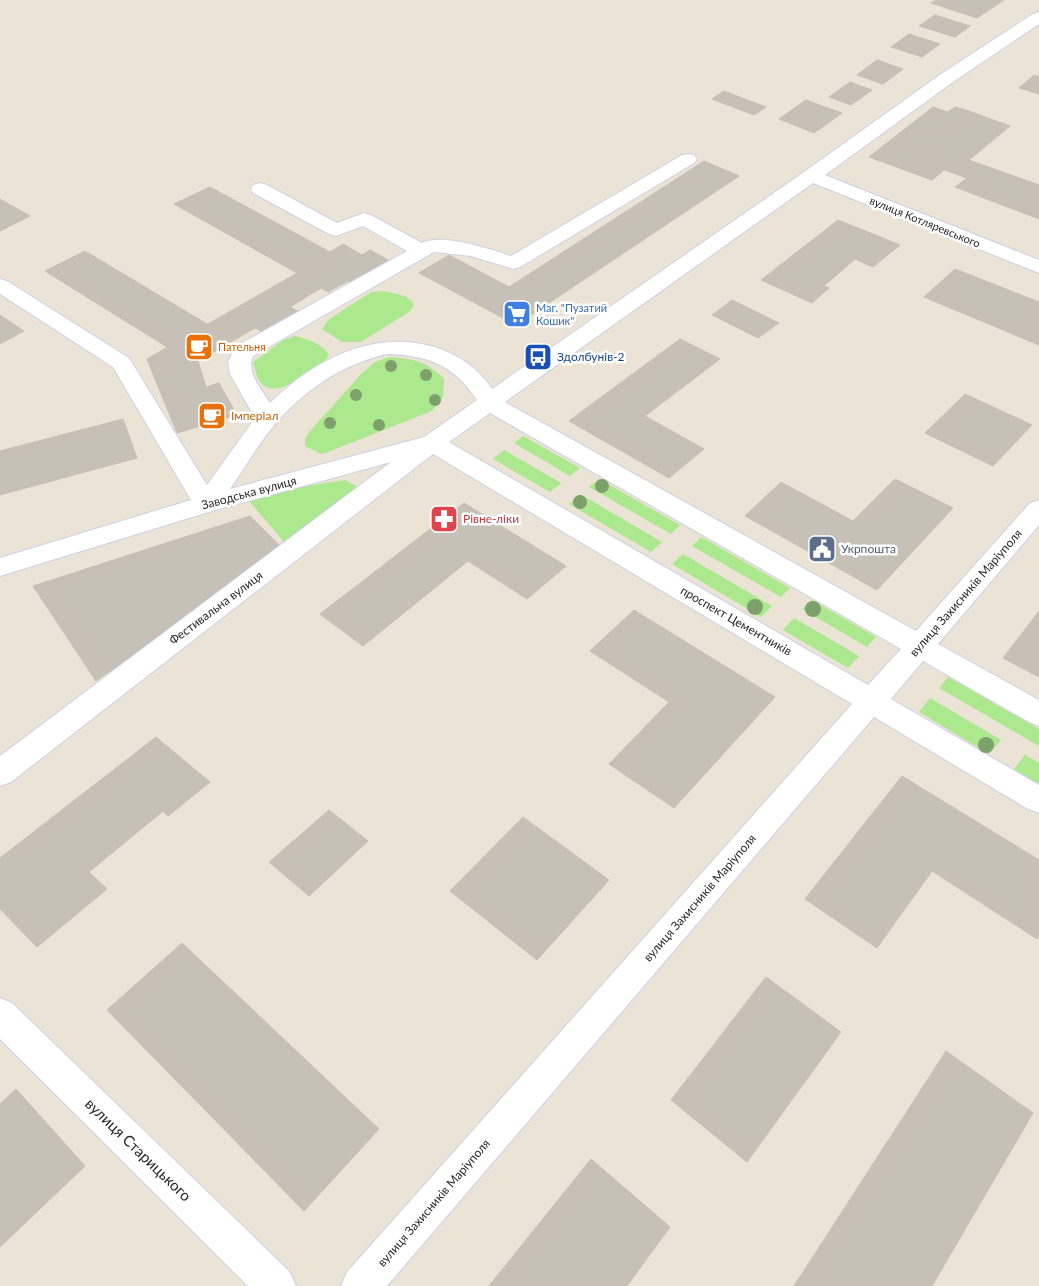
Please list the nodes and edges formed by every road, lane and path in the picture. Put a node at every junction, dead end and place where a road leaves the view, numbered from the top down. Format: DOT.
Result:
graph roads {
  1 [pos="1039,17"];
  2 [pos="688,159"];
  3 [pos="811,176"];
  4 [pos="260,189"];
  5 [pos="421,251"];
  6 [pos="1039,267"];
  7 [pos="0,284"];
  8 [pos="490,403"];
  9 [pos="267,418"];
  10 [pos="432,443"];
  11 [pos="206,504"];
  12 [pos="1039,509"];
  13 [pos="0,567"];
  14 [pos="920,646"];
  15 [pos="872,701"];
  16 [pos="1039,714"];
  17 [pos="0,773"];
  18 [pos="1039,800"];
  19 [pos="0,1015"];
  20 [pos="276,1286"];
  21 [pos="361,1286"];
  1 -- 3 [label="street, Заводська вулиця"];
  2 -- 5 [label="street"];
  3 -- 6 [label="street, вулиця Котляревського"];
  3 -- 8 [label="street, Заводська вулиця"];
  4 -- 5 [label="street"];
  5 -- 9 [label="street"];
  7 -- 11 [label="street"];
  8 -- 9 [label="street"];
  8 -- 10 [label="street, Заводська вулиця"];
  8 -- 14 [label="street"];
  9 -- 11 [label="street"];
  10 -- 11 [label="street, Заводська вулиця"];
  10 -- 15 [label="street, проспект Цементників"];
  10 -- 17 [label="street, Фестивальна вулиця"];
  11 -- 13 [label="street, Заводська вулиця"];
  12 -- 14 [label="street, вулиця Захисників Маріуполя"];
  14 -- 15 [label="street, вулиця Захисників Маріуполя"];
  14 -- 16 [label="street"];
  15 -- 18 [label="street, проспект Цементників"];
  15 -- 21 [label="street, вулиця Захисників Маріуполя"];
  19 -- 20 [label="street, вулиця Старицького"];
}
